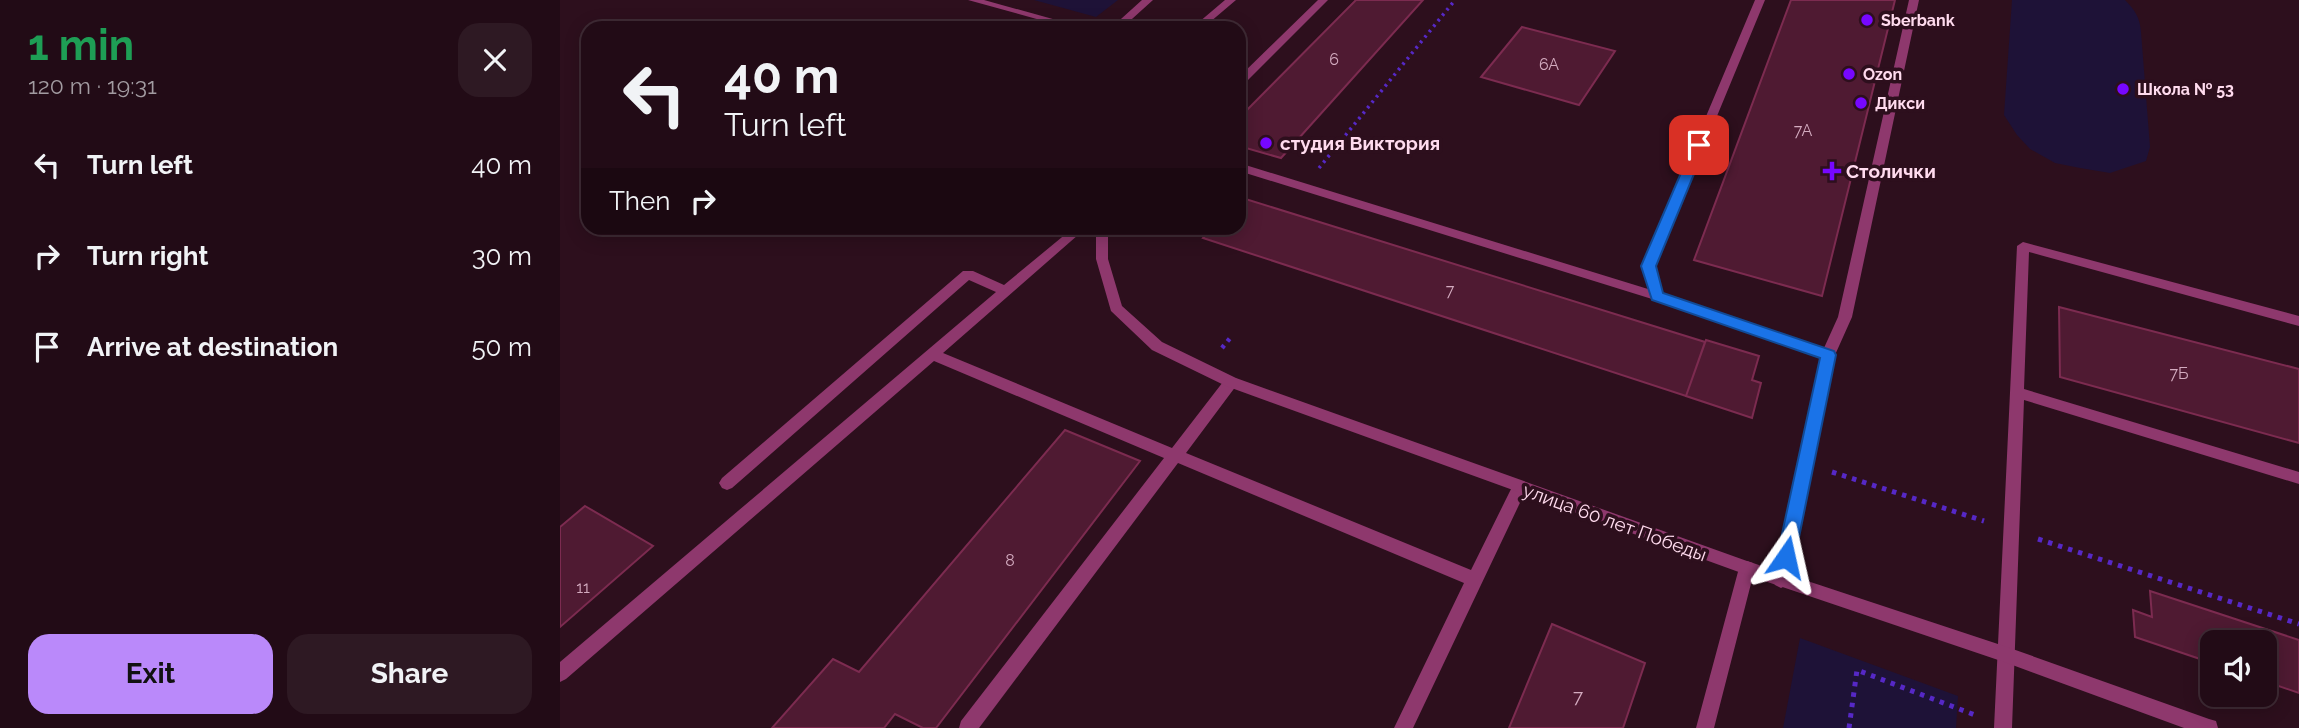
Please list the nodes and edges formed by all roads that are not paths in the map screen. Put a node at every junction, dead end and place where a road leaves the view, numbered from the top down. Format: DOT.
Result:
graph roads {
  1 [pos="972,0"];
  2 [pos="1148,0"];
  3 [pos="1231,0"];
  4 [pos="1323,0"];
  5 [pos="1760,0"];
  6 [pos="1914,0"];
  7 [pos="1053,21"];
  8 [pos="1124,21"];
  9 [pos="1206,21"];
  10 [pos="1246,76"];
  11 [pos="1246,169"];
  12 [pos="1072,235"];
  13 [pos="1102,235"];
  14 [pos="1005,291"];
  15 [pos="1657,296"];
  16 [pos="2299,321"];
  17 [pos="930,354"];
  18 [pos="1828,355"];
  19 [pos="1231,382"];
  20 [pos="2018,393"];
  21 [pos="1173,457"];
  22 [pos="2299,478"];
  23 [pos="727,483"];
  24 [pos="1519,488"];
  25 [pos="1747,568"];
  26 [pos="1475,580"];
  27 [pos="1781,580"];
  28 [pos="2007,655"];
  29 [pos="560,673"];
  30 [pos="2003,727"];
  31 [pos="968,728"];
  32 [pos="1403,728"];
  33 [pos="1705,728"];
  34 [pos="2209,728"];
  1 -- 7 [label="street"];
  2 -- 8 [label="street"];
  3 -- 9 [label="street"];
  4 -- 10 [label="street"];
  5 -- 15 [label="street"];
  6 -- 18 [label="street"];
  11 -- 15 [label="street"];
  12 -- 14 [label="street"];
  13 -- 19 [label="street, улица 60 лет Победы"];
  14 -- 17 [label="street"];
  14 -- 23 [label="street"];
  15 -- 18 [label="street"];
  16 -- 20 [label="street"];
  17 -- 21 [label="street"];
  17 -- 29 [label="street"];
  18 -- 27 [label="street"];
  19 -- 21 [label="street"];
  19 -- 24 [label="street, улица 60 лет Победы"];
  20 -- 22 [label="street"];
  20 -- 28 [label="street"];
  21 -- 26 [label="street"];
  21 -- 31 [label="street"];
  24 -- 25 [label="street, улица 60 лет Победы"];
  24 -- 26 [label="street"];
  25 -- 27 [label="street, улица 60 лет Победы"];
  25 -- 33 [label="street"];
  26 -- 32 [label="street"];
  27 -- 28 [label="street, улица 60 лет Победы"];
  28 -- 30 [label="street"];
  28 -- 34 [label="street, улица 60 лет Победы"];
}
